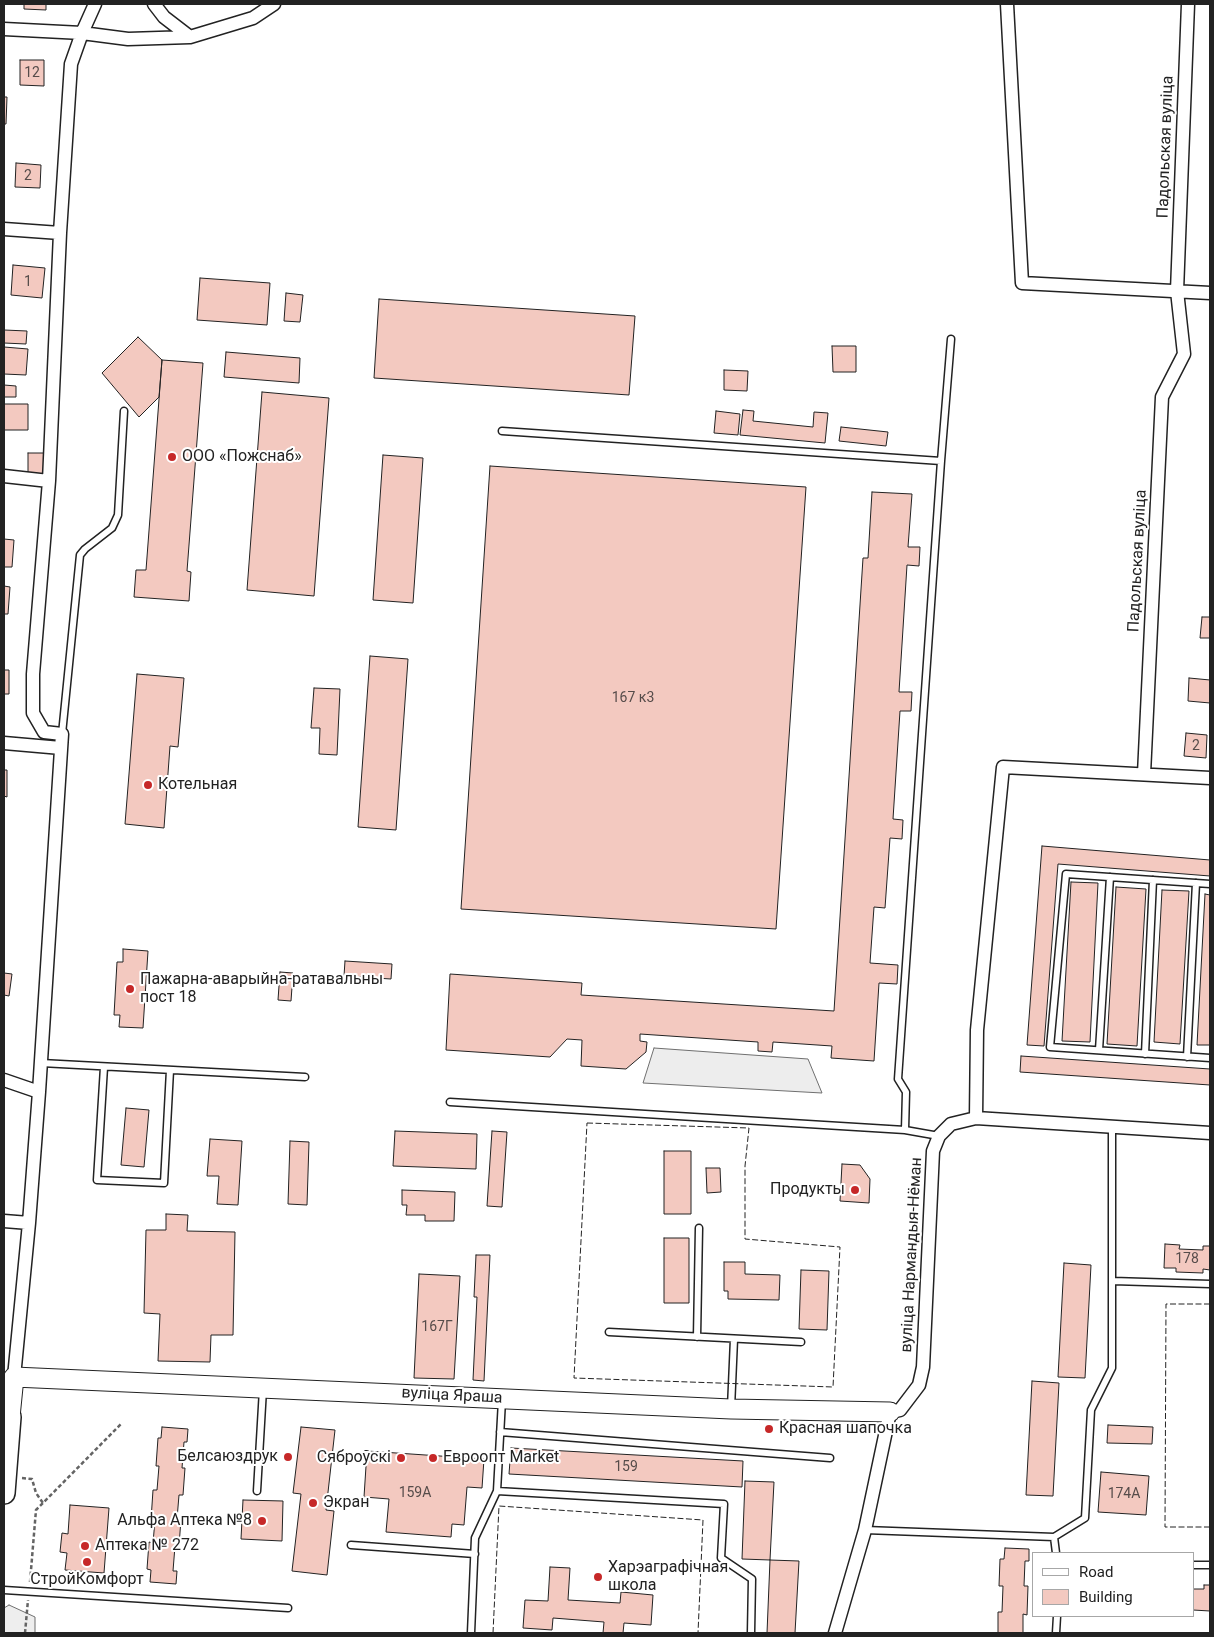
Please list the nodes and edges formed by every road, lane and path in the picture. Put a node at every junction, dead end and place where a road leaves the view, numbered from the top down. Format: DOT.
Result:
graph roads {
  1 [pos="95,4"];
  2 [pos="154,4"];
  3 [pos="274,4"];
  4 [pos="1007,4"];
  5 [pos="1188,4"];
  6 [pos="4,29"];
  7 [pos="82,33"];
  8 [pos="190,37"];
  9 [pos="4,229"];
  10 [pos="60,233"];
  11 [pos="1177,291"];
  12 [pos="1210,292"];
  13 [pos="951,339"];
  14 [pos="124,411"];
  15 [pos="502,431"];
  16 [pos="941,462"];
  17 [pos="4,476"];
  18 [pos="49,481"];
  19 [pos="62,734"];
  20 [pos="4,742"];
  21 [pos="61,748"];
  22 [pos="1144,774"];
  23 [pos="1210,778"];
  24 [pos="1110,877"];
  25 [pos="1153,880"];
  26 [pos="1196,883"];
  27 [pos="1210,884"];
  28 [pos="1099,1050"];
  29 [pos="1145,1054"];
  30 [pos="1187,1057"];
  31 [pos="1210,1058"];
  32 [pos="41,1063"];
  33 [pos="104,1066"];
  34 [pos="170,1070"];
  35 [pos="305,1077"];
  36 [pos="6,1080"];
  37 [pos="39,1092"];
  38 [pos="450,1102"];
  39 [pos="976,1118"];
  40 [pos="1112,1128"];
  41 [pos="906,1130"];
  42 [pos="1210,1133"];
  43 [pos="939,1136"];
  44 [pos="4,1221"];
  45 [pos="29,1223"];
  46 [pos="699,1228"];
  47 [pos="1113,1281"];
  48 [pos="1210,1284"];
  49 [pos="609,1332"];
  50 [pos="697,1337"];
  51 [pos="734,1339"];
  52 [pos="801,1342"];
  53 [pos="14,1377"];
  54 [pos="263,1388"];
  55 [pos="502,1399"];
  56 [pos="730,1409"];
  57 [pos="890,1412"];
  58 [pos="7,1416"];
  59 [pos="122,1423"];
  60 [pos="500,1432"];
  61 [pos="830,1458"];
  62 [pos="5,1485"];
  63 [pos="257,1491"];
  64 [pos="497,1491"];
  65 [pos="43,1503"];
  66 [pos="865,1530"];
  67 [pos="1054,1537"];
  68 [pos="351,1545"];
  69 [pos="1056,1552"];
  70 [pos="474,1554"];
  71 [pos="1194,1565"];
  72 [pos="1210,1565"];
  73 [pos="4,1590"];
  74 [pos="29,1592"];
  75 [pos="288,1608"];
  76 [pos="1056,1617"];
  77 [pos="25,1633"];
  78 [pos="470,1633"];
  79 [pos="751,1633"];
  80 [pos="835,1633"];
  81 [pos="1056,1633"];
  1 -- 7 [label="street"];
  2 -- 8 [label="street"];
  3 -- 8 [label="street"];
  4 -- 11 [label="street"];
  5 -- 11 [label="street, Падольская вуліца"];
  6 -- 7 [label="street"];
  7 -- 8 [label="street"];
  7 -- 10 [label="street"];
  9 -- 10 [label="street"];
  10 -- 18 [label="street"];
  11 -- 12 [label="street"];
  11 -- 22 [label="street, Падольская вуліца"];
  13 -- 16 [label="lane"];
  14 -- 19 [label="lane"];
  15 -- 16 [label="lane"];
  16 -- 41 [label="lane"];
  17 -- 18 [label="street"];
  18 -- 19 [label="street"];
  19 -- 21 [label="street"];
  20 -- 21 [label="street"];
  21 -- 32 [label="street"];
  22 -- 23 [label="street"];
  22 -- 39 [label="street"];
  24 -- 25 [label="lane"];
  24 -- 28 [label="lane"];
  24 -- 28 [label="lane"];
  25 -- 26 [label="lane"];
  25 -- 29 [label="lane"];
  26 -- 27 [label="lane"];
  26 -- 30 [label="lane"];
  28 -- 29 [label="lane"];
  29 -- 30 [label="lane"];
  30 -- 31 [label="lane"];
  32 -- 33 [label="lane"];
  32 -- 37 [label="street"];
  33 -- 34 [label="lane"];
  33 -- 34 [label="lane"];
  34 -- 35 [label="lane"];
  36 -- 37 [label="street"];
  37 -- 45 [label="street"];
  38 -- 41 [label="lane"];
  39 -- 40 [label="street"];
  39 -- 43 [label="street"];
  40 -- 42 [label="street"];
  40 -- 47 [label="lane"];
  41 -- 43 [label="lane"];
  43 -- 57 [label="street, вуліца Нармандыя-Нёман"];
  44 -- 45 [label="street"];
  45 -- 53 [label="street"];
  46 -- 50 [label="lane"];
  47 -- 48 [label="lane"];
  47 -- 67 [label="lane"];
  49 -- 50 [label="lane"];
  50 -- 51 [label="lane"];
  51 -- 52 [label="lane"];
  51 -- 56 [label="lane"];
  53 -- 54 [label="street, вуліца Яраша"];
  53 -- 58 [label="street"];
  54 -- 55 [label="street, вуліца Яраша"];
  54 -- 63 [label="lane"];
  55 -- 56 [label="street, вуліца Яраша"];
  55 -- 60 [label="lane"];
  56 -- 57 [label="street, вуліца Яраша"];
  57 -- 66 [label="street"];
  58 -- 62 [label="main road"];
  59 -- 65 [label="path"];
  60 -- 61 [label="lane"];
  60 -- 64 [label="lane"];
  62 -- 65 [label="path"];
  64 -- 70 [label="lane"];
  64 -- 79 [label="lane"];
  65 -- 74 [label="path"];
  66 -- 67 [label="lane"];
  66 -- 80 [label="street"];
  67 -- 69 [label="lane"];
  68 -- 70 [label="lane"];
  70 -- 78 [label="lane"];
  71 -- 72 [label="lane"];
  73 -- 74 [label="lane"];
  74 -- 75 [label="lane"];
  74 -- 77 [label="path"];
  76 -- 81 [label="lane"];
}
